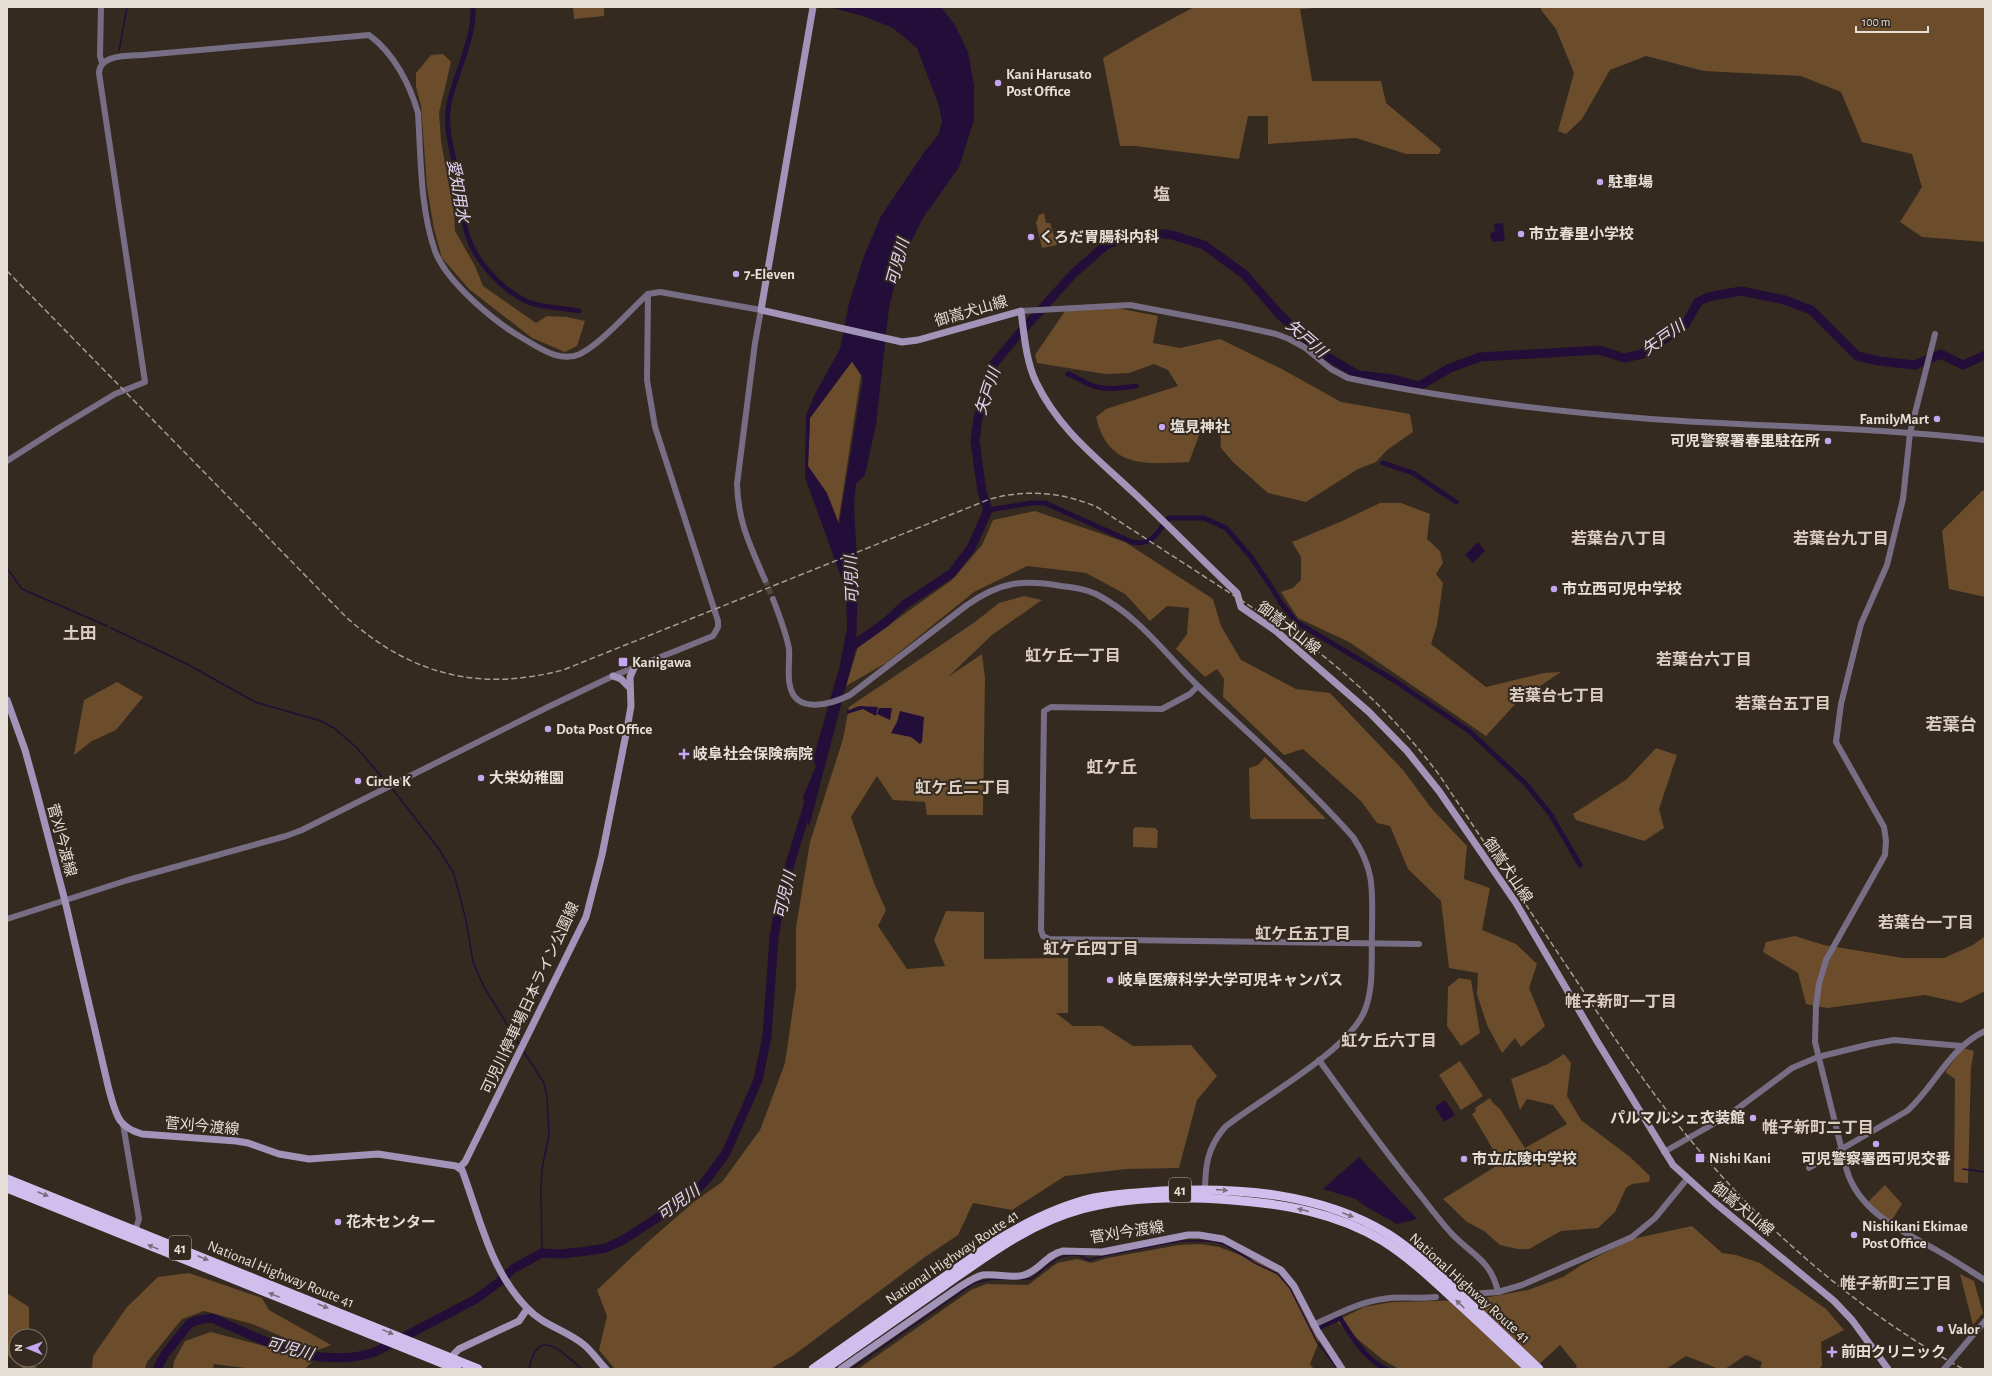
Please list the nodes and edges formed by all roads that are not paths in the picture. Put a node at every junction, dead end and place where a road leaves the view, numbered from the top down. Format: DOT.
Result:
graph roads {
  1 [pos="101,7"];
  2 [pos="812,10"];
  3 [pos="102,63"];
  4 [pos="648,294"];
  5 [pos="761,310"];
  6 [pos="1021,311"];
  7 [pos="1935,334"];
  8 [pos="1910,433"];
  9 [pos="1985,440"];
  10 [pos="7,461"];
  11 [pos="765,580"];
  12 [pos="773,599"];
  13 [pos="634,668"];
  14 [pos="613,676"];
  15 [pos="1198,686"];
  16 [pos="630,688"];
  17 [pos="7,700"];
  18 [pos="65,901"];
  19 [pos="7,919"];
  20 [pos="1371,943"];
  21 [pos="1419,944"];
  22 [pos="1985,1031"];
  23 [pos="1961,1046"];
  24 [pos="1818,1057"];
  25 [pos="1319,1060"];
  26 [pos="123,1124"];
  27 [pos="1841,1148"];
  28 [pos="1664,1152"];
  29 [pos="459,1168"];
  30 [pos="1809,1168"];
  31 [pos="7,1179"];
  32 [pos="1687,1179"];
  33 [pos="7,1188"];
  34 [pos="1205,1194"];
  35 [pos="134,1235"];
  36 [pos="1984,1280"];
  37 [pos="1498,1292"];
  38 [pos="1471,1294"];
  39 [pos="1436,1297"];
  40 [pos="527,1309"];
  41 [pos="1985,1321"];
  42 [pos="351,1322"];
  43 [pos="1313,1325"];
  44 [pos="453,1366"];
  45 [pos="1533,1368"];
  46 [pos="478,1369"];
  47 [pos="606,1369"];
  48 [pos="813,1369"];
  49 [pos="825,1369"];
  50 [pos="841,1369"];
  51 [pos="1342,1369"];
  52 [pos="1888,1369"];
  53 [pos="1944,1369"];
  1 -- 3 [label="street"];
  2 -- 5 [label="main road"];
  3 -- 4 [label="street"];
  3 -- 10 [label="street"];
  4 -- 5 [label="street"];
  4 -- 13 [label="street"];
  5 -- 6 [label="main road, 御嵩犬山線"];
  5 -- 11 [label="street"];
  6 -- 8 [label="street"];
  6 -- 28 [label="main road, 御嵩犬山線"];
  7 -- 8 [label="street"];
  8 -- 9 [label="street"];
  8 -- 24 [label="street"];
  12 -- 15 [label="street"];
  13 -- 14 [label="street"];
  13 -- 16 [label="main road, 可児川停車場日本ライン公園線"];
  14 -- 16 [label="main road"];
  14 -- 18 [label="street"];
  15 -- 20 [label="street"];
  15 -- 20 [label="street"];
  16 -- 29 [label="main road, 可児川停車場日本ライン公園線"];
  17 -- 18 [label="main road, 菅刈今渡線"];
  18 -- 19 [label="street"];
  18 -- 26 [label="main road, 菅刈今渡線"];
  20 -- 21 [label="street"];
  20 -- 25 [label="street"];
  22 -- 23 [label="street"];
  23 -- 24 [label="street"];
  23 -- 27 [label="street"];
  24 -- 27 [label="street"];
  24 -- 28 [label="street"];
  25 -- 34 [label="street"];
  25 -- 37 [label="street"];
  26 -- 29 [label="main road, 菅刈今渡線"];
  26 -- 35 [label="street"];
  27 -- 30 [label="street"];
  27 -- 36 [label="street"];
  28 -- 32 [label="main road, 御嵩犬山線"];
  29 -- 40 [label="main road"];
  31 -- 35 [label="highway, National Highway Route 41 / 41, one-way"];
  32 -- 37 [label="street"];
  32 -- 52 [label="main road, 御嵩犬山線"];
  33 -- 35 [label="highway, National Highway Route 41 / 41"];
  34 -- 45 [label="highway, National Highway Route 41 / 41"];
  34 -- 48 [label="highway, National Highway Route 41 / 41"];
  34 -- 49 [label="highway, National Highway Route 41 / 41"];
  35 -- 42 [label="highway, National Highway Route 41 / 41"];
  37 -- 38 [label="street"];
  39 -- 43 [label="street"];
  40 -- 44 [label="main road"];
  40 -- 47 [label="main road"];
  41 -- 53 [label="street, bridge"];
  42 -- 44 [label="highway, National Highway Route 41 / 41"];
  42 -- 44 [label="highway, National Highway Route 41 / 41, one-way"];
  43 -- 50 [label="main road, 菅刈今渡線"];
  43 -- 51 [label="main road, 菅刈今渡線"];
  44 -- 46 [label="highway, National Highway Route 41 / 41"];
}
